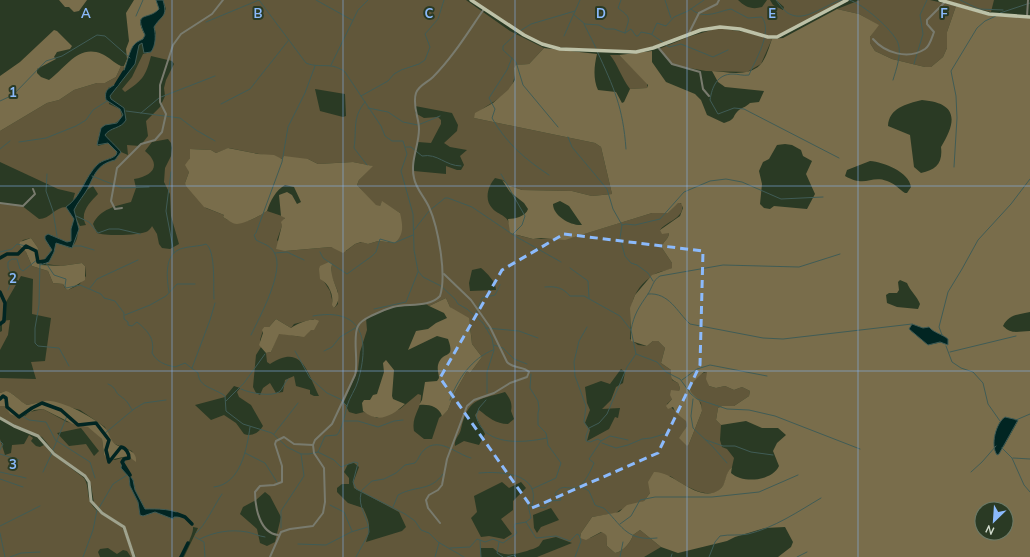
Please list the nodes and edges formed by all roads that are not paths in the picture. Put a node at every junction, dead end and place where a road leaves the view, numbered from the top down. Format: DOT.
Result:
graph roads {
  1 [pos="223,0"];
  2 [pos="471,0"];
  3 [pos="719,0"];
  4 [pos="847,0"];
  5 [pos="940,0"];
  6 [pos="1028,0"];
  7 [pos="946,2"];
  8 [pos="484,9"];
  9 [pos="1029,17"];
  10 [pos="688,35"];
  11 [pos="873,39"];
  12 [pos="657,46"];
  13 [pos="709,96"];
  14 [pos="33,189"];
  15 [pos="0,203"];
  16 [pos="122,208"];
  17 [pos="444,273"];
  18 [pos="0,418"];
  19 [pos="313,445"];
  20 [pos="440,523"];
  21 [pos="278,535"];
  22 [pos="134,557"];
  23 [pos="270,557"];
  1 -- 16 [label="street"];
  2 -- 8 [label="main road"];
  3 -- 10 [label="street"];
  4 -- 10 [label="main road"];
  5 -- 7 [label="main road"];
  6 -- 9 [label="street"];
  7 -- 9 [label="main road"];
  7 -- 11 [label="street"];
  8 -- 12 [label="main road"];
  8 -- 17 [label="street"];
  10 -- 12 [label="main road"];
  12 -- 13 [label="street"];
  14 -- 15 [label="street"];
  17 -- 19 [label="street"];
  17 -- 20 [label="street"];
  18 -- 22 [label="street"];
  19 -- 21 [label="street"];
  19 -- 21 [label="street"];
  21 -- 23 [label="street"];
}
